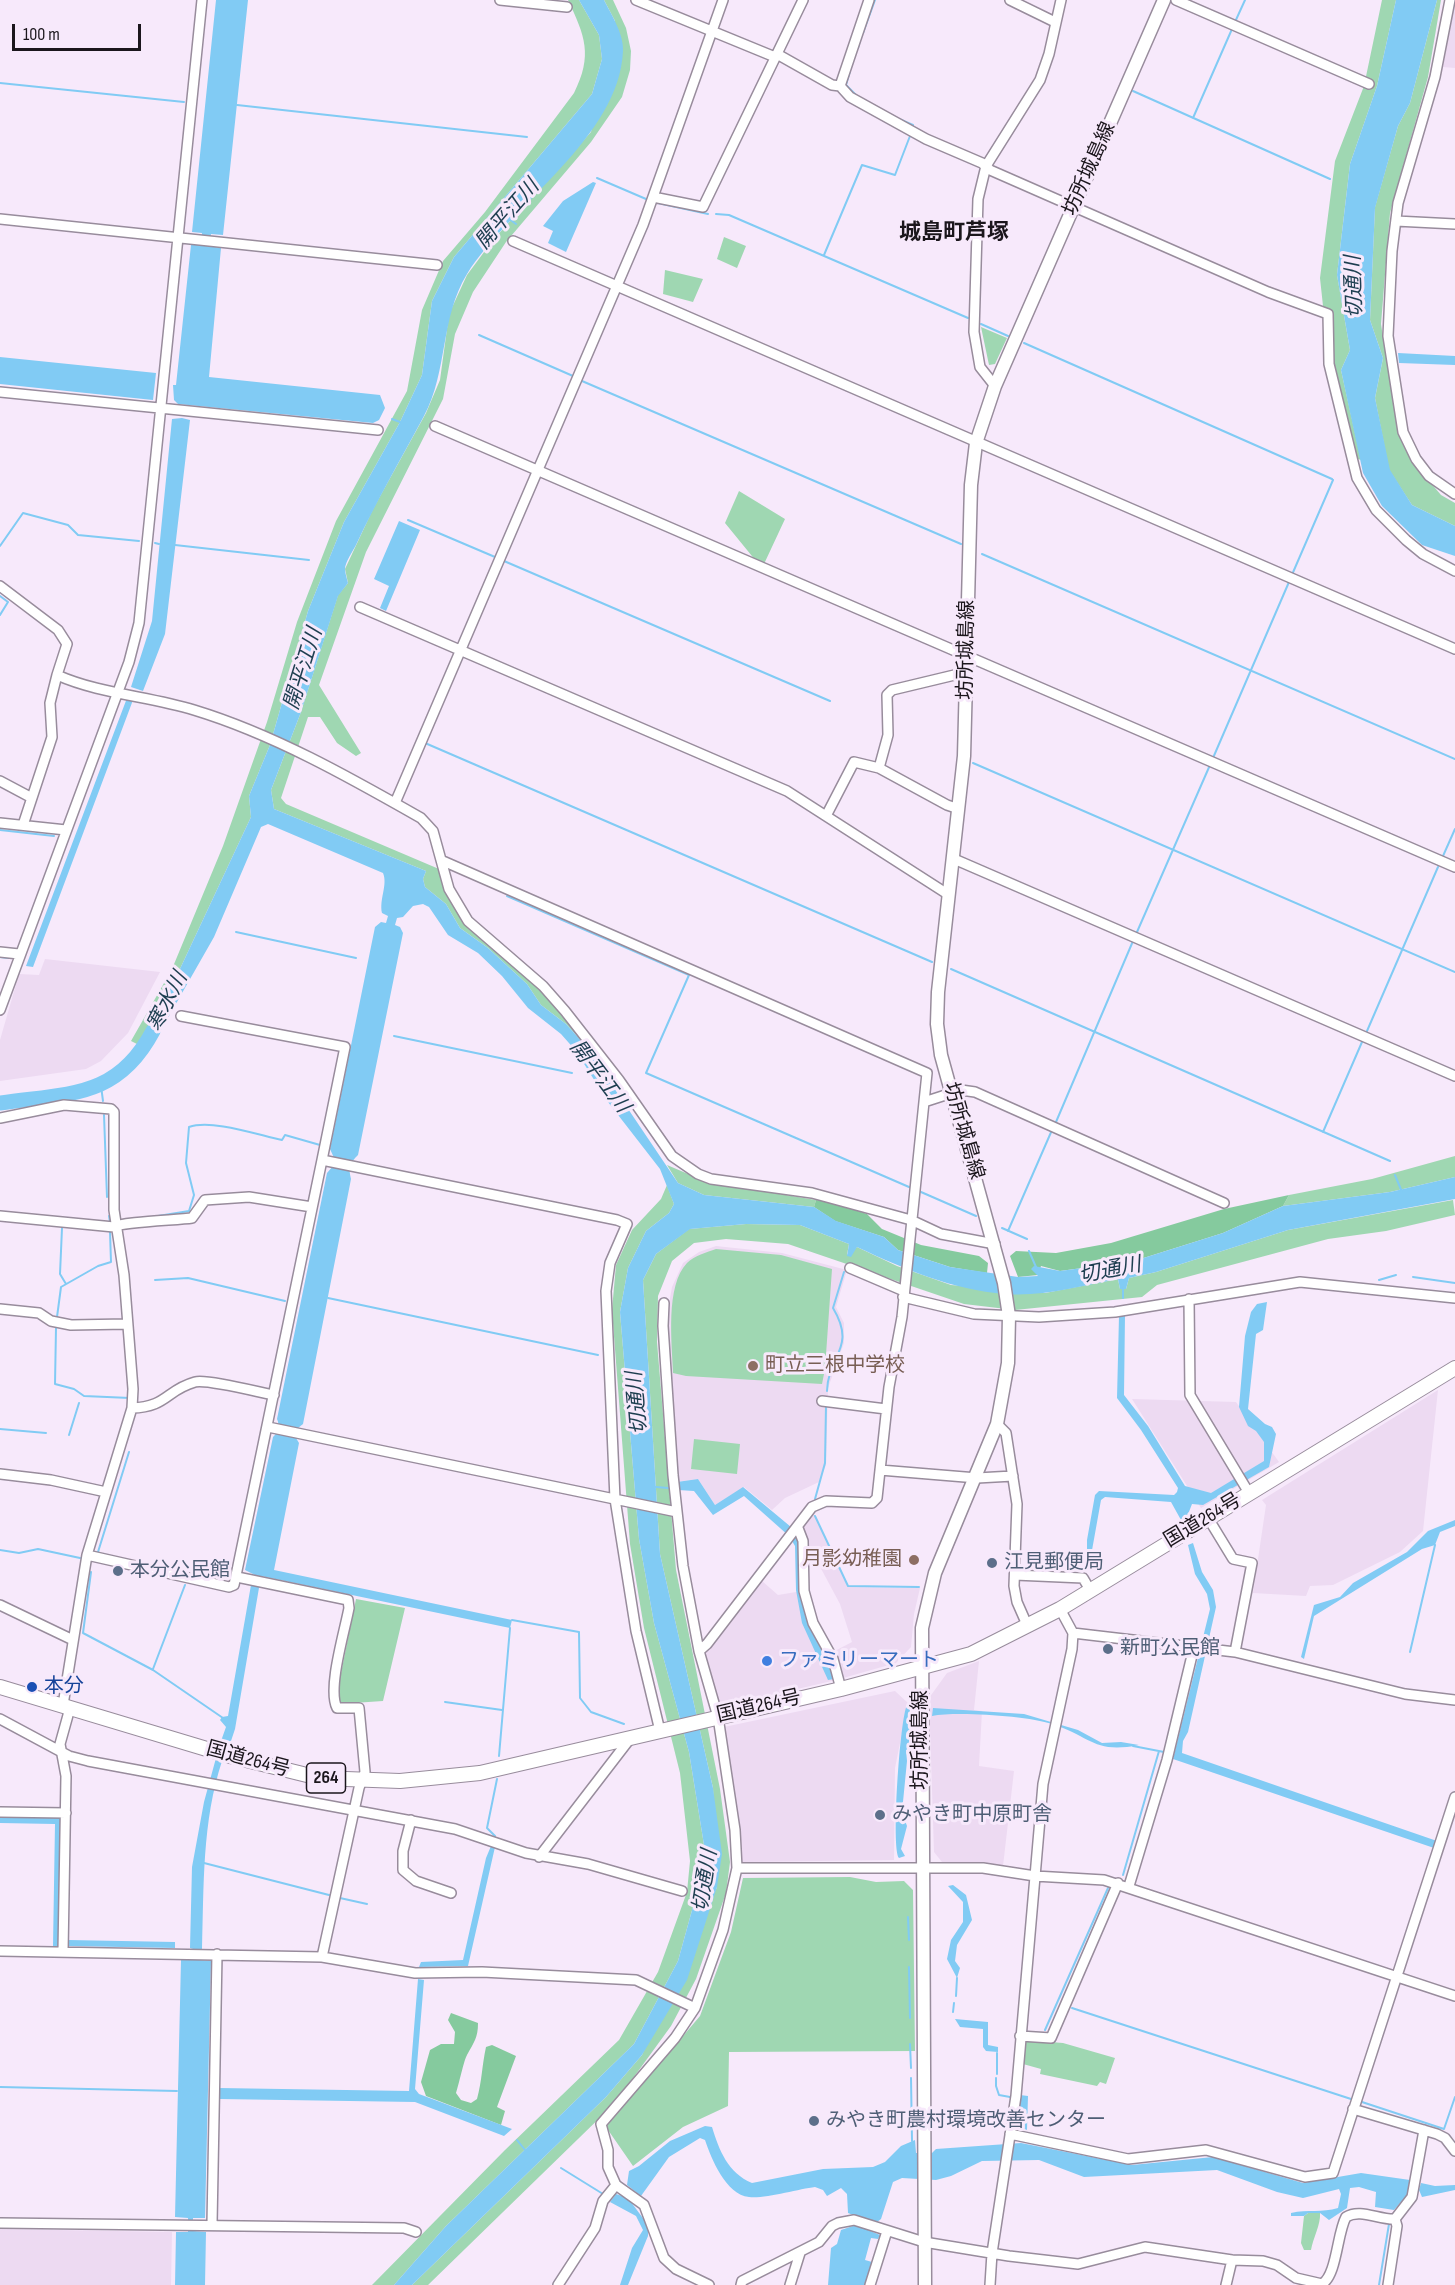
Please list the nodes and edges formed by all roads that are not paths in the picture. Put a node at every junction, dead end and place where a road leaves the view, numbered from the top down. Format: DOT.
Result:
graph roads {
  1 [pos="202,0"];
  2 [pos="500,0"];
  3 [pos="636,0"];
  4 [pos="723,0"];
  5 [pos="803,0"];
  6 [pos="869,0"];
  7 [pos="1010,0"];
  8 [pos="1061,0"];
  9 [pos="1164,0"];
  10 [pos="1176,0"];
  11 [pos="1450,0"];
  12 [pos="567,7"];
  13 [pos="1055,22"];
  14 [pos="711,32"];
  15 [pos="776,56"];
  16 [pos="1369,84"];
  17 [pos="840,86"];
  18 [pos="986,166"];
  19 [pos="653,197"];
  20 [pos="1074,207"];
  21 [pos="0,219"];
  22 [pos="1396,221"];
  23 [pos="1455,224"];
  24 [pos="178,236"];
  25 [pos="513,241"];
  26 [pos="437,265"];
  27 [pos="617,288"];
  28 [pos="995,386"];
  29 [pos="0,392"];
  30 [pos="161,408"];
  31 [pos="435,426"];
  32 [pos="378,430"];
  33 [pos="976,443"];
  34 [pos="538,471"];
  35 [pos="1455,494"];
  36 [pos="1455,571"];
  37 [pos="0,586"];
  38 [pos="360,607"];
  39 [pos="1455,649"];
  40 [pos="460,651"];
  41 [pos="967,656"];
  42 [pos="967,672"];
  43 [pos="57,675"];
  44 [pos="118,692"];
  45 [pos="879,768"];
  46 [pos="0,781"];
  47 [pos="32,798"];
  48 [pos="395,803"];
  49 [pos="959,809"];
  50 [pos="826,816"];
  51 [pos="0,823"];
  52 [pos="23,825"];
  53 [pos="66,830"];
  54 [pos="954,860"];
  55 [pos="443,861"];
  56 [pos="1455,867"];
  57 [pos="949,895"];
  58 [pos="0,952"];
  59 [pos="19,954"];
  60 [pos="0,1010"];
  61 [pos="181,1016"];
  62 [pos="1455,1076"];
  63 [pos="952,1093"];
  64 [pos="924,1102"];
  65 [pos="0,1118"];
  66 [pos="326,1161"];
  67 [pos="1224,1203"];
  68 [pos="312,1207"];
  69 [pos="0,1216"];
  70 [pos="911,1222"];
  71 [pos="117,1225"];
  72 [pos="995,1244"];
  73 [pos="850,1268"];
  74 [pos="904,1292"];
  75 [pos="1455,1298"];
  76 [pos="1189,1299"];
  77 [pos="664,1303"];
  78 [pos="0,1309"];
  79 [pos="1009,1316"];
  80 [pos="127,1324"];
  81 [pos="1455,1368"];
  82 [pos="274,1395"];
  83 [pos="822,1401"];
  84 [pos="132,1408"];
  85 [pos="886,1409"];
  86 [pos="997,1424"];
  87 [pos="271,1427"];
  88 [pos="880,1470"];
  89 [pos="0,1474"];
  90 [pos="1013,1476"];
  91 [pos="977,1478"];
  92 [pos="1244,1484"];
  93 [pos="106,1492"];
  94 [pos="617,1500"];
  95 [pos="675,1511"];
  96 [pos="1208,1518"];
  97 [pos="797,1529"];
  98 [pos="87,1555"];
  99 [pos="1015,1575"];
  100 [pos="237,1576"];
  101 [pos="1090,1590"];
  102 [pos="0,1605"];
  103 [pos="1060,1609"];
  104 [pos="1028,1627"];
  105 [pos="1073,1633"];
  106 [pos="73,1640"];
  107 [pos="1201,1647"];
  108 [pos="699,1650"];
  109 [pos="1235,1652"];
  110 [pos="920,1669"];
  111 [pos="0,1687"];
  112 [pos="841,1689"];
  113 [pos="1455,1700"];
  114 [pos="67,1706"];
  115 [pos="715,1717"];
  116 [pos="0,1719"];
  117 [pos="660,1731"];
  118 [pos="629,1740"];
  119 [pos="62,1752"];
  120 [pos="363,1781"];
  121 [pos="1455,1797"];
  122 [pos="354,1810"];
  123 [pos="0,1812"];
  124 [pos="66,1813"];
  125 [pos="411,1820"];
  126 [pos="539,1857"];
  127 [pos="738,1868"];
  128 [pos="922,1868"];
  129 [pos="1035,1876"];
  130 [pos="1118,1883"];
  131 [pos="1129,1886"];
  132 [pos="682,1891"];
  133 [pos="451,1893"];
  134 [pos="0,1951"];
  135 [pos="63,1952"];
  136 [pos="218,1954"];
  137 [pos="322,1957"];
  138 [pos="1397,1977"];
  139 [pos="1455,1996"];
  140 [pos="693,2008"];
  141 [pos="1020,2036"];
  142 [pos="1353,2109"];
  143 [pos="1424,2130"];
  144 [pos="1010,2138"];
  145 [pos="1455,2151"];
  146 [pos="616,2185"];
  147 [pos="1395,2219"];
  148 [pos="0,2223"];
  149 [pos="212,2224"];
  150 [pos="887,2231"];
  151 [pos="416,2232"];
  152 [pos="924,2242"];
  153 [pos="800,2253"];
  154 [pos="992,2253"];
  155 [pos="1232,2260"];
  156 [pos="558,2285"];
  157 [pos="709,2285"];
  158 [pos="741,2285"];
  159 [pos="790,2285"];
  160 [pos="870,2285"];
  161 [pos="925,2285"];
  162 [pos="990,2285"];
  163 [pos="1226,2285"];
  164 [pos="1388,2285"];
  1 -- 24 [label="street"];
  2 -- 12 [label="street"];
  3 -- 14 [label="street"];
  4 -- 14 [label="street"];
  5 -- 15 [label="street"];
  6 -- 17 [label="street"];
  7 -- 13 [label="street"];
  8 -- 13 [label="street"];
  9 -- 20 [label="main road, 坊所城島線"];
  10 -- 16 [label="street"];
  11 -- 22 [label="street"];
  13 -- 18 [label="street"];
  14 -- 15 [label="street"];
  14 -- 19 [label="street"];
  15 -- 17 [label="street"];
  15 -- 19 [label="street"];
  17 -- 18 [label="street"];
  18 -- 20 [label="street"];
  18 -- 28 [label="street"];
  19 -- 27 [label="street"];
  20 -- 28 [label="main road, 坊所城島線"];
  20 -- 36 [label="street"];
  21 -- 24 [label="street"];
  22 -- 23 [label="street"];
  22 -- 35 [label="street"];
  24 -- 26 [label="street"];
  24 -- 30 [label="street"];
  25 -- 27 [label="street"];
  27 -- 33 [label="street"];
  27 -- 34 [label="street"];
  28 -- 33 [label="main road, 坊所城島線"];
  29 -- 30 [label="street"];
  30 -- 32 [label="street"];
  30 -- 44 [label="street"];
  31 -- 34 [label="street"];
  33 -- 39 [label="street"];
  33 -- 41 [label="main road, 坊所城島線"];
  34 -- 40 [label="street"];
  34 -- 41 [label="street"];
  37 -- 43 [label="street"];
  38 -- 40 [label="street"];
  40 -- 48 [label="street"];
  40 -- 50 [label="street"];
  41 -- 42 [label="main road, 坊所城島線"];
  41 -- 56 [label="street"];
  42 -- 45 [label="street"];
  42 -- 49 [label="main road, 坊所城島線"];
  43 -- 44 [label="street"];
  43 -- 47 [label="street"];
  44 -- 48 [label="street"];
  44 -- 53 [label="street"];
  45 -- 49 [label="street"];
  45 -- 50 [label="street"];
  46 -- 47 [label="street"];
  47 -- 52 [label="street"];
  48 -- 55 [label="street"];
  49 -- 54 [label="main road, 坊所城島線"];
  50 -- 57 [label="street"];
  51 -- 52 [label="street"];
  52 -- 53 [label="street"];
  53 -- 59 [label="street"];
  54 -- 57 [label="main road, 坊所城島線"];
  54 -- 62 [label="street"];
  55 -- 64 [label="street"];
  55 -- 70 [label="street"];
  57 -- 63 [label="main road, 坊所城島線"];
  58 -- 59 [label="street"];
  59 -- 60 [label="street"];
  61 -- 66 [label="street"];
  63 -- 64 [label="street"];
  63 -- 67 [label="street"];
  63 -- 72 [label="main road, 坊所城島線"];
  64 -- 70 [label="street"];
  65 -- 71 [label="street"];
  66 -- 68 [label="street"];
  66 -- 94 [label="street"];
  68 -- 71 [label="street"];
  68 -- 82 [label="street"];
  69 -- 71 [label="street"];
  70 -- 72 [label="street"];
  70 -- 74 [label="street"];
  71 -- 80 [label="street"];
  72 -- 79 [label="main road, 坊所城島線"];
  73 -- 74 [label="street"];
  74 -- 79 [label="street"];
  74 -- 85 [label="street"];
  75 -- 76 [label="street"];
  76 -- 79 [label="street"];
  76 -- 92 [label="street"];
  77 -- 95 [label="street"];
  78 -- 80 [label="street"];
  79 -- 86 [label="main road, 坊所城島線"];
  80 -- 84 [label="street"];
  81 -- 92 [label="highway, 国道264号 / 264"];
  82 -- 84 [label="street"];
  82 -- 87 [label="street"];
  83 -- 85 [label="street"];
  84 -- 93 [label="street"];
  85 -- 88 [label="street"];
  86 -- 90 [label="street"];
  86 -- 91 [label="main road, 坊所城島線"];
  87 -- 94 [label="street"];
  87 -- 100 [label="street"];
  88 -- 91 [label="street"];
  88 -- 97 [label="street"];
  89 -- 93 [label="street"];
  90 -- 91 [label="street"];
  90 -- 99 [label="street"];
  91 -- 110 [label="main road, 坊所城島線"];
  92 -- 96 [label="highway, 国道264号 / 264"];
  93 -- 98 [label="street"];
  94 -- 95 [label="street"];
  94 -- 117 [label="street"];
  95 -- 108 [label="street"];
  96 -- 101 [label="highway, 国道264号 / 264"];
  96 -- 109 [label="street"];
  97 -- 108 [label="street"];
  97 -- 112 [label="street"];
  98 -- 100 [label="street"];
  98 -- 106 [label="street"];
  99 -- 101 [label="street"];
  99 -- 104 [label="street"];
  100 -- 120 [label="street"];
  101 -- 103 [label="highway, 国道264号 / 264"];
  102 -- 106 [label="street"];
  103 -- 104 [label="highway, 国道264号 / 264"];
  103 -- 105 [label="street"];
  104 -- 110 [label="highway, 国道264号 / 264"];
  105 -- 107 [label="street"];
  105 -- 129 [label="street"];
  106 -- 114 [label="street"];
  107 -- 109 [label="street"];
  107 -- 131 [label="street"];
  108 -- 115 [label="street"];
  109 -- 113 [label="street"];
  110 -- 112 [label="highway, 国道264号 / 264"];
  110 -- 128 [label="main road, 坊所城島線"];
  111 -- 114 [label="highway, 国道264号 / 264"];
  112 -- 115 [label="highway, 国道264号 / 264"];
  114 -- 119 [label="street"];
  114 -- 120 [label="highway, 国道264号 / 264"];
  115 -- 117 [label="highway, 国道264号 / 264"];
  115 -- 127 [label="street"];
  116 -- 119 [label="street"];
  117 -- 118 [label="highway, 国道264号 / 264"];
  118 -- 120 [label="highway, 国道264号 / 264"];
  118 -- 126 [label="street"];
  119 -- 122 [label="street"];
  119 -- 124 [label="street"];
  120 -- 122 [label="street"];
  121 -- 138 [label="street"];
  122 -- 125 [label="street"];
  122 -- 137 [label="street"];
  123 -- 124 [label="street"];
  124 -- 135 [label="street"];
  125 -- 126 [label="street"];
  125 -- 133 [label="street"];
  126 -- 132 [label="street"];
  127 -- 128 [label="street"];
  127 -- 140 [label="street"];
  128 -- 129 [label="street"];
  128 -- 152 [label="main road, 坊所城島線"];
  129 -- 130 [label="street"];
  129 -- 141 [label="street"];
  130 -- 131 [label="street"];
  130 -- 141 [label="street"];
  131 -- 138 [label="street"];
  134 -- 135 [label="street"];
  135 -- 136 [label="street"];
  136 -- 137 [label="street"];
  136 -- 149 [label="street"];
  137 -- 140 [label="street"];
  138 -- 139 [label="street"];
  138 -- 142 [label="street"];
  140 -- 146 [label="street"];
  141 -- 144 [label="street"];
  142 -- 143 [label="street"];
  142 -- 144 [label="street"];
  143 -- 145 [label="street"];
  143 -- 147 [label="street"];
  144 -- 154 [label="street"];
  146 -- 156 [label="street"];
  146 -- 157 [label="street"];
  147 -- 155 [label="street"];
  147 -- 164 [label="street"];
  148 -- 149 [label="street"];
  149 -- 151 [label="street"];
  150 -- 152 [label="street"];
  150 -- 153 [label="street"];
  150 -- 160 [label="street"];
  152 -- 154 [label="street"];
  152 -- 161 [label="main road, 坊所城島線"];
  153 -- 158 [label="street"];
  153 -- 159 [label="street"];
  154 -- 155 [label="street"];
  154 -- 162 [label="street"];
  155 -- 163 [label="street"];
}
